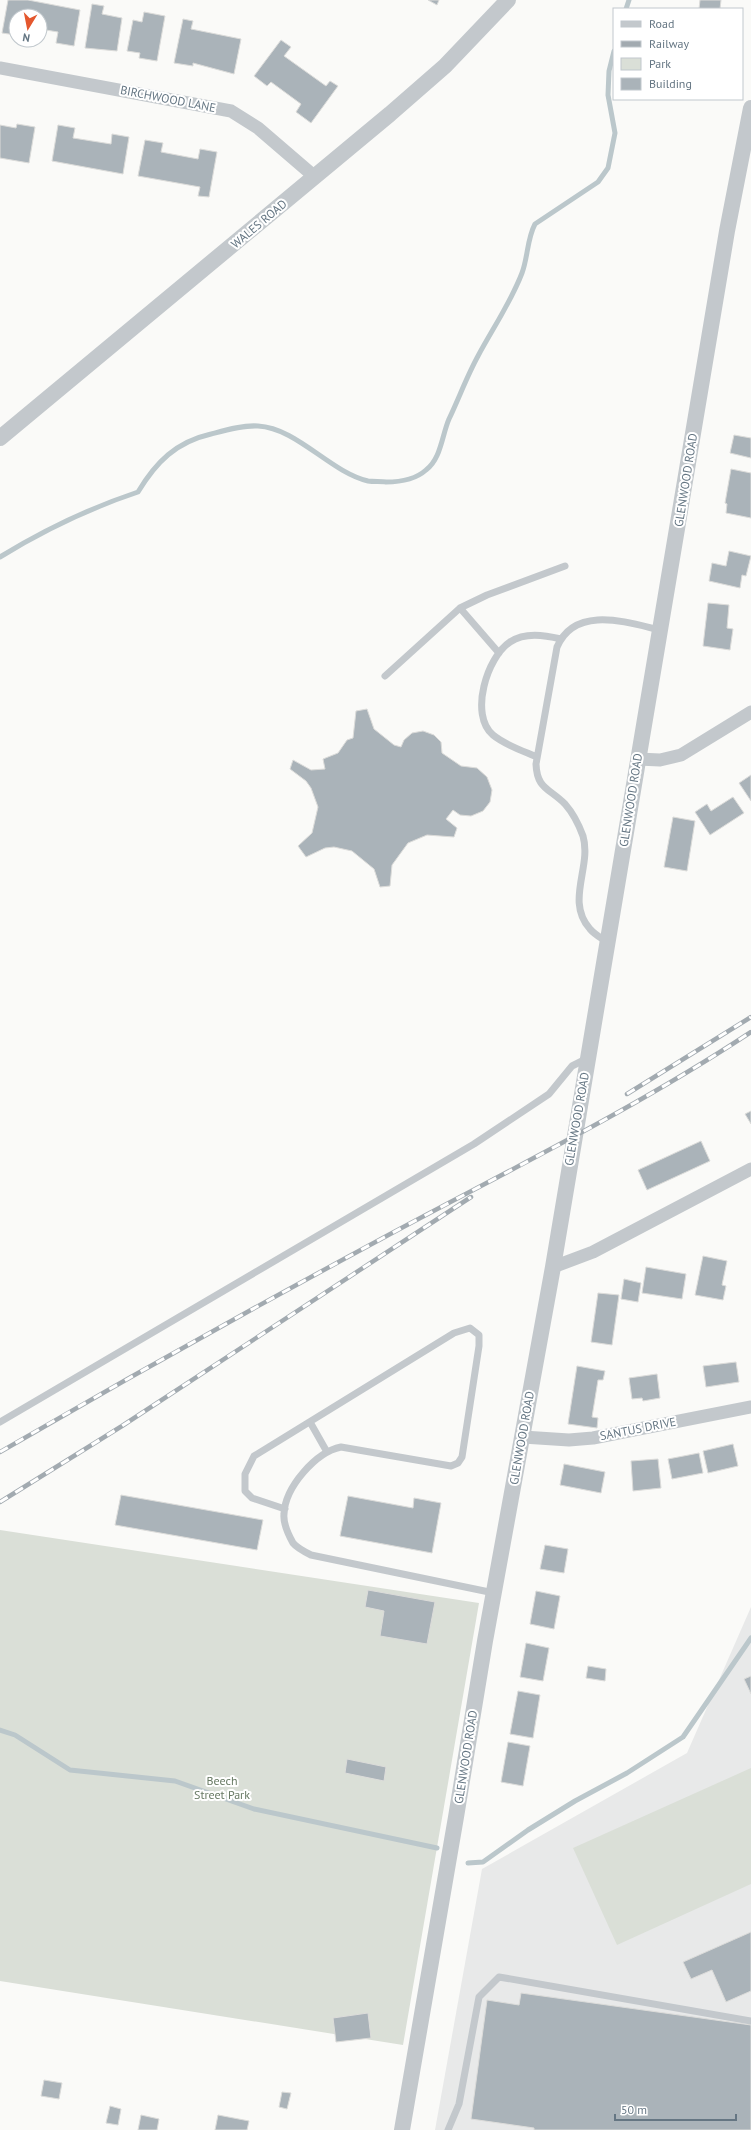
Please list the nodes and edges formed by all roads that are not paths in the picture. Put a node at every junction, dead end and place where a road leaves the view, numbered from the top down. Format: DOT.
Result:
graph roads {
  1 [pos="508,0"];
  2 [pos="0,68"];
  3 [pos="751,108"];
  4 [pos="314,177"];
  5 [pos="0,438"];
  6 [pos="565,566"];
  7 [pos="460,608"];
  8 [pos="661,630"];
  9 [pos="561,639"];
  10 [pos="499,653"];
  11 [pos="385,676"];
  12 [pos="751,712"];
  13 [pos="537,757"];
  14 [pos="638,759"];
  15 [pos="608,943"];
  16 [pos="588,1058"];
  17 [pos="751,1169"];
  18 [pos="553,1267"];
  19 [pos="751,1407"];
  20 [pos="0,1422"];
  21 [pos="310,1422"];
  22 [pos="523,1437"];
  23 [pos="327,1452"];
  24 [pos="285,1508"];
  25 [pos="494,1593"];
  26 [pos="751,2021"];
  27 [pos="402,2130"];
  28 [pos="448,2130"];
  1 -- 4 [label="street, WALES ROAD"];
  2 -- 4 [label="street, BIRCHWOOD LANE"];
  3 -- 8 [label="street, GLENWOOD ROAD"];
  4 -- 5 [label="street, WALES ROAD"];
  6 -- 7 [label="lane"];
  7 -- 10 [label="lane"];
  7 -- 11 [label="lane"];
  8 -- 9 [label="lane"];
  8 -- 14 [label="street, GLENWOOD ROAD"];
  9 -- 10 [label="lane"];
  9 -- 13 [label="lane"];
  10 -- 13 [label="lane"];
  12 -- 14 [label="street"];
  13 -- 15 [label="lane"];
  14 -- 15 [label="street, GLENWOOD ROAD"];
  15 -- 16 [label="street, GLENWOOD ROAD"];
  16 -- 18 [label="street, GLENWOOD ROAD"];
  16 -- 20 [label="lane"];
  17 -- 18 [label="street"];
  18 -- 22 [label="street, GLENWOOD ROAD"];
  19 -- 22 [label="street, SANTUS DRIVE"];
  21 -- 23 [label="lane"];
  21 -- 23 [label="lane"];
  21 -- 24 [label="lane"];
  22 -- 25 [label="street, GLENWOOD ROAD"];
  23 -- 24 [label="lane"];
  24 -- 25 [label="lane"];
  25 -- 27 [label="street, GLENWOOD ROAD"];
  26 -- 28 [label="lane"];
}
